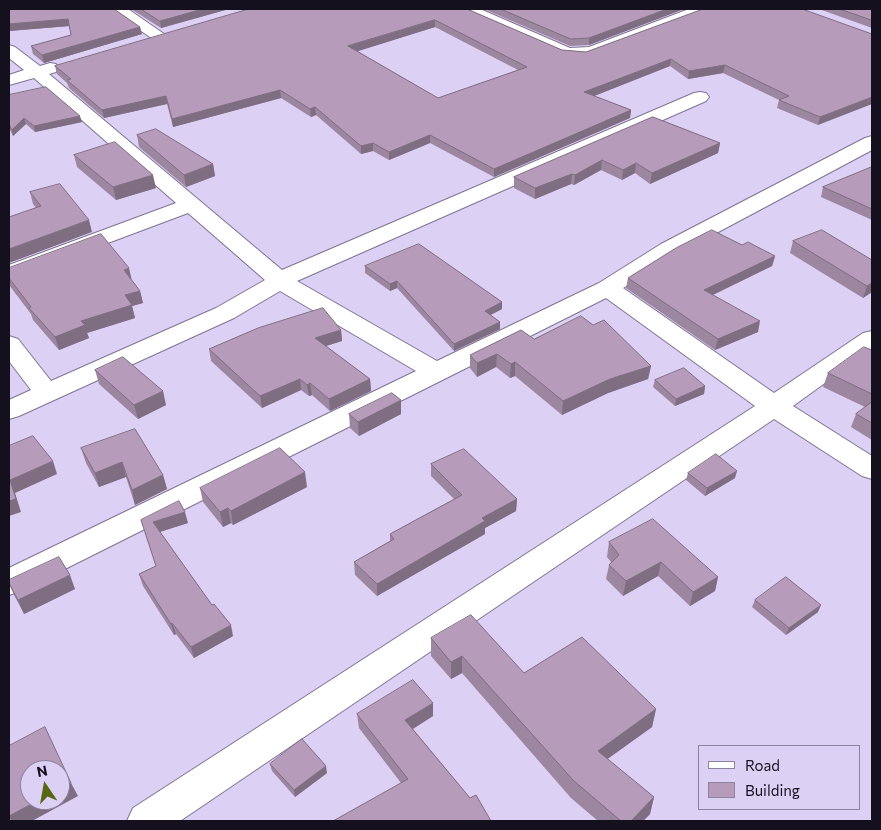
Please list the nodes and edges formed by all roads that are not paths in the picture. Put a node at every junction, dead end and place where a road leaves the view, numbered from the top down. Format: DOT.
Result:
graph roads {
  1 [pos="118,9"];
  2 [pos="468,9"];
  3 [pos="702,9"];
  4 [pos="177,30"];
  5 [pos="159,36"];
  6 [pos="140,41"];
  7 [pos="9,50"];
  8 [pos="66,63"];
  9 [pos="38,72"];
  10 [pos="9,80"];
  11 [pos="700,96"];
  12 [pos="872,142"];
  13 [pos="189,204"];
  14 [pos="9,273"];
  15 [pos="280,281"];
  16 [pos="607,288"];
  17 [pos="872,338"];
  18 [pos="9,344"];
  19 [pos="436,372"];
  20 [pos="48,393"];
  21 [pos="774,406"];
  22 [pos="9,410"];
  23 [pos="872,469"];
  24 [pos="9,582"];
  25 [pos="147,821"];
  1 -- 5 [label="street"];
  2 -- 3 [label="street"];
  4 -- 5 [label="street"];
  5 -- 6 [label="street"];
  7 -- 9 [label="street"];
  8 -- 9 [label="street"];
  9 -- 10 [label="street"];
  9 -- 13 [label="street"];
  11 -- 15 [label="street"];
  12 -- 16 [label="street"];
  13 -- 14 [label="street"];
  13 -- 15 [label="street"];
  15 -- 19 [label="street"];
  15 -- 20 [label="street"];
  16 -- 19 [label="street"];
  16 -- 21 [label="street"];
  17 -- 21 [label="street"];
  18 -- 20 [label="street"];
  19 -- 24 [label="street"];
  20 -- 22 [label="street"];
  21 -- 23 [label="street"];
  21 -- 25 [label="street"];
}
